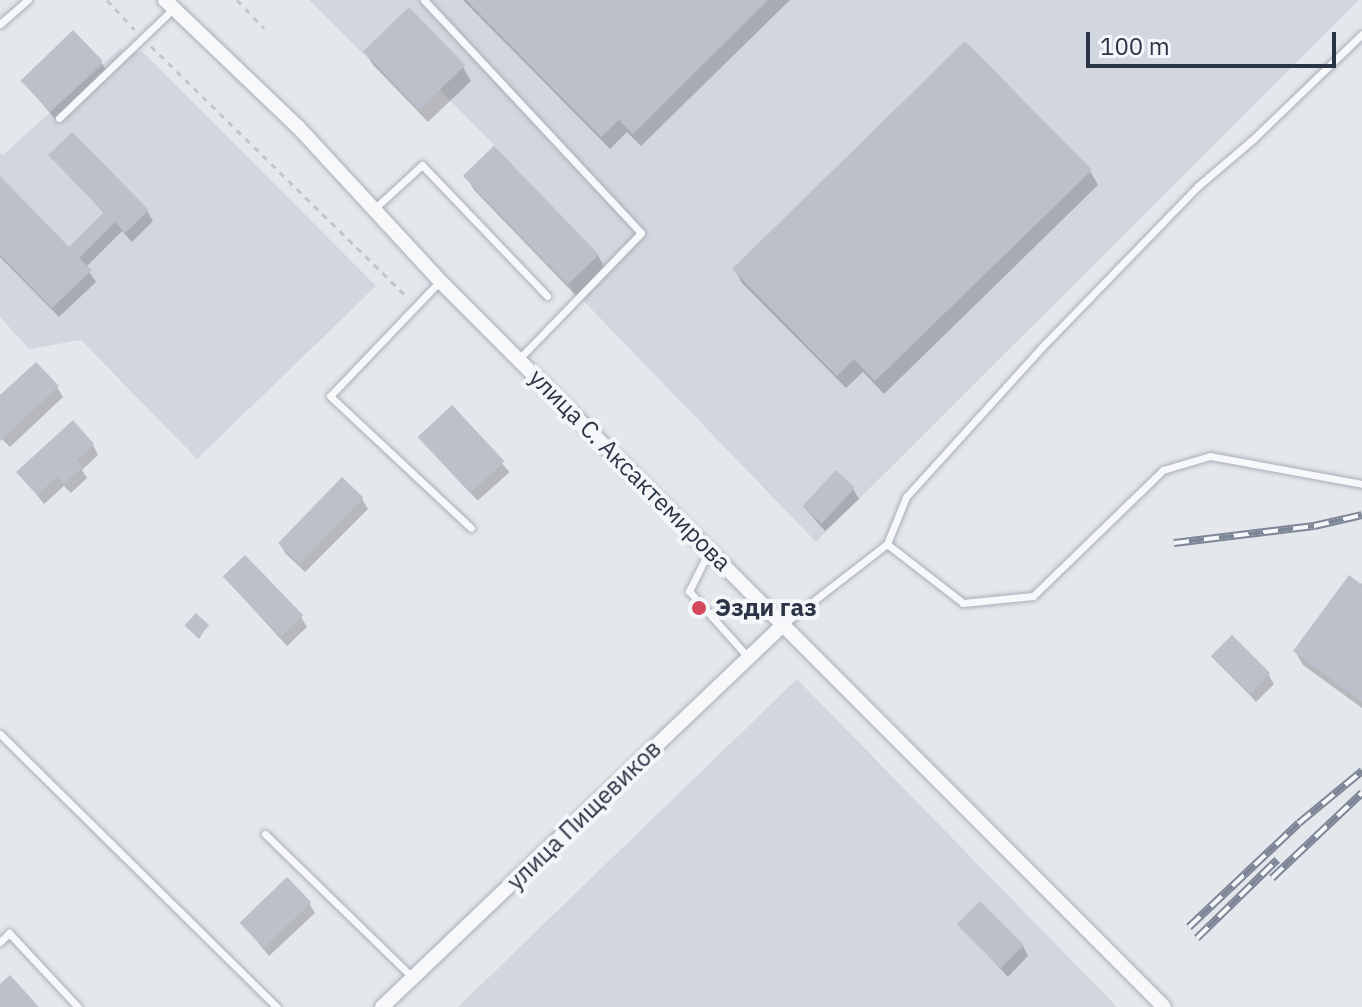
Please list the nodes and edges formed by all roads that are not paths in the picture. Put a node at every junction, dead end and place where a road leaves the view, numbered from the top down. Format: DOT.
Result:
graph roads {
  1 [pos="28,0"];
  2 [pos="424,0"];
  3 [pos="174,3"];
  4 [pos="0,24"];
  5 [pos="1362,34"];
  6 [pos="59,118"];
  7 [pos="374,209"];
  8 [pos="440,281"];
  9 [pos="547,296"];
  10 [pos="519,359"];
  11 [pos="1362,484"];
  12 [pos="471,528"];
  13 [pos="887,544"];
  14 [pos="710,549"];
  15 [pos="785,623"];
  16 [pos="749,658"];
  17 [pos="0,734"];
  18 [pos="265,834"];
  19 [pos="0,942"];
  20 [pos="413,978"];
  21 [pos="78,1007"];
  22 [pos="277,1007"];
  23 [pos="382,1007"];
  24 [pos="1164,1007"];
  1 -- 4 [label="lane"];
  2 -- 10 [label="lane"];
  3 -- 6 [label="lane"];
  3 -- 7 [label="street, улица С. Аксактемирова"];
  5 -- 13 [label="lane"];
  7 -- 8 [label="street, улица С. Аксактемирова"];
  7 -- 9 [label="lane"];
  8 -- 10 [label="street, улица С. Аксактемирова"];
  8 -- 12 [label="lane"];
  10 -- 14 [label="street, улица С. Аксактемирова"];
  11 -- 13 [label="lane"];
  13 -- 15 [label="lane"];
  14 -- 15 [label="street, улица С. Аксактемирова"];
  14 -- 16 [label="lane"];
  15 -- 16 [label="street, улица Пищевиков"];
  15 -- 24 [label="street, улица С. Аксактемирова"];
  16 -- 20 [label="street, улица Пищевиков"];
  17 -- 22 [label="lane"];
  18 -- 20 [label="lane"];
  19 -- 21 [label="lane"];
  20 -- 23 [label="street, улица Пищевиков"];
}
